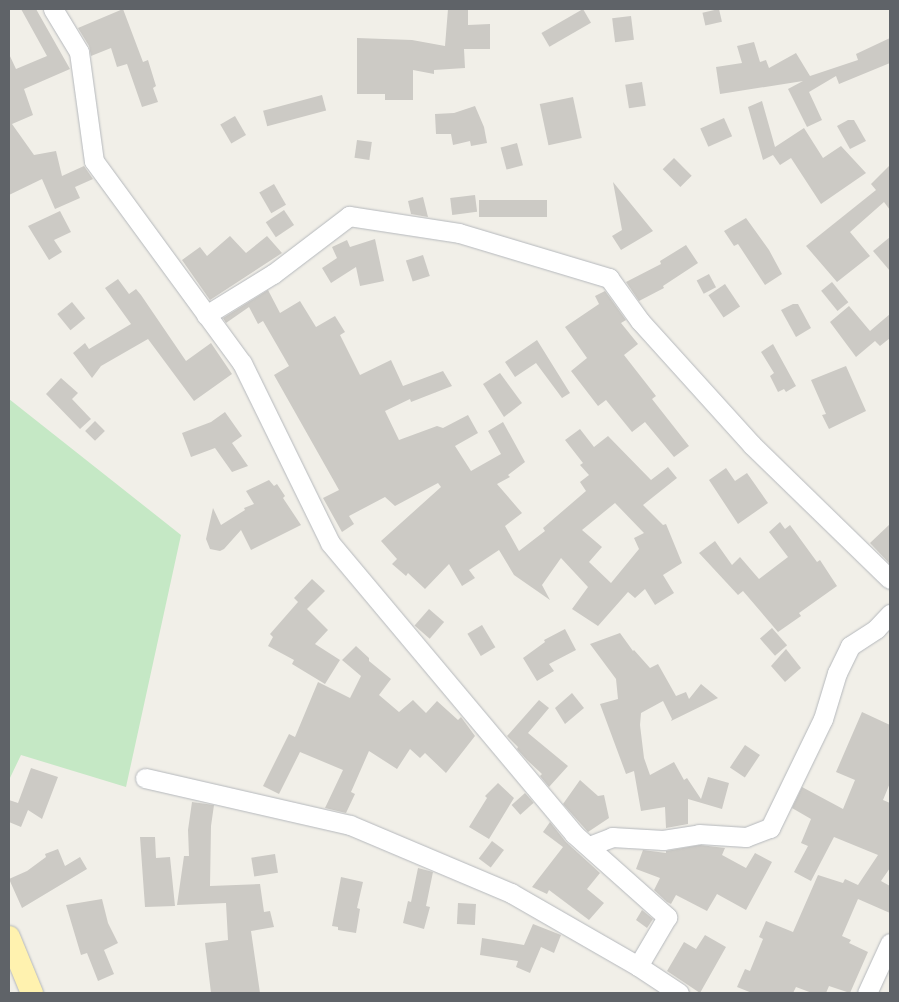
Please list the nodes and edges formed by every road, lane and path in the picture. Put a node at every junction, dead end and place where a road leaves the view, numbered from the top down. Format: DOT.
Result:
graph roads {
  1 [pos="53,9"];
  2 [pos="206,315"];
  3 [pos="890,579"];
  4 [pos="890,614"];
  5 [pos="145,778"];
  6 [pos="588,846"];
  7 [pos="9,937"];
  8 [pos="890,943"];
  9 [pos="638,966"];
  10 [pos="32,993"];
  11 [pos="679,993"];
  12 [pos="868,993"];
  1 -- 2 [label="street"];
  2 -- 3 [label="street"];
  2 -- 6 [label="street"];
  4 -- 6 [label="street"];
  5 -- 9 [label="street"];
  6 -- 9 [label="street"];
  7 -- 10 [label="main road"];
  8 -- 12 [label="street"];
  9 -- 11 [label="street"];
}
